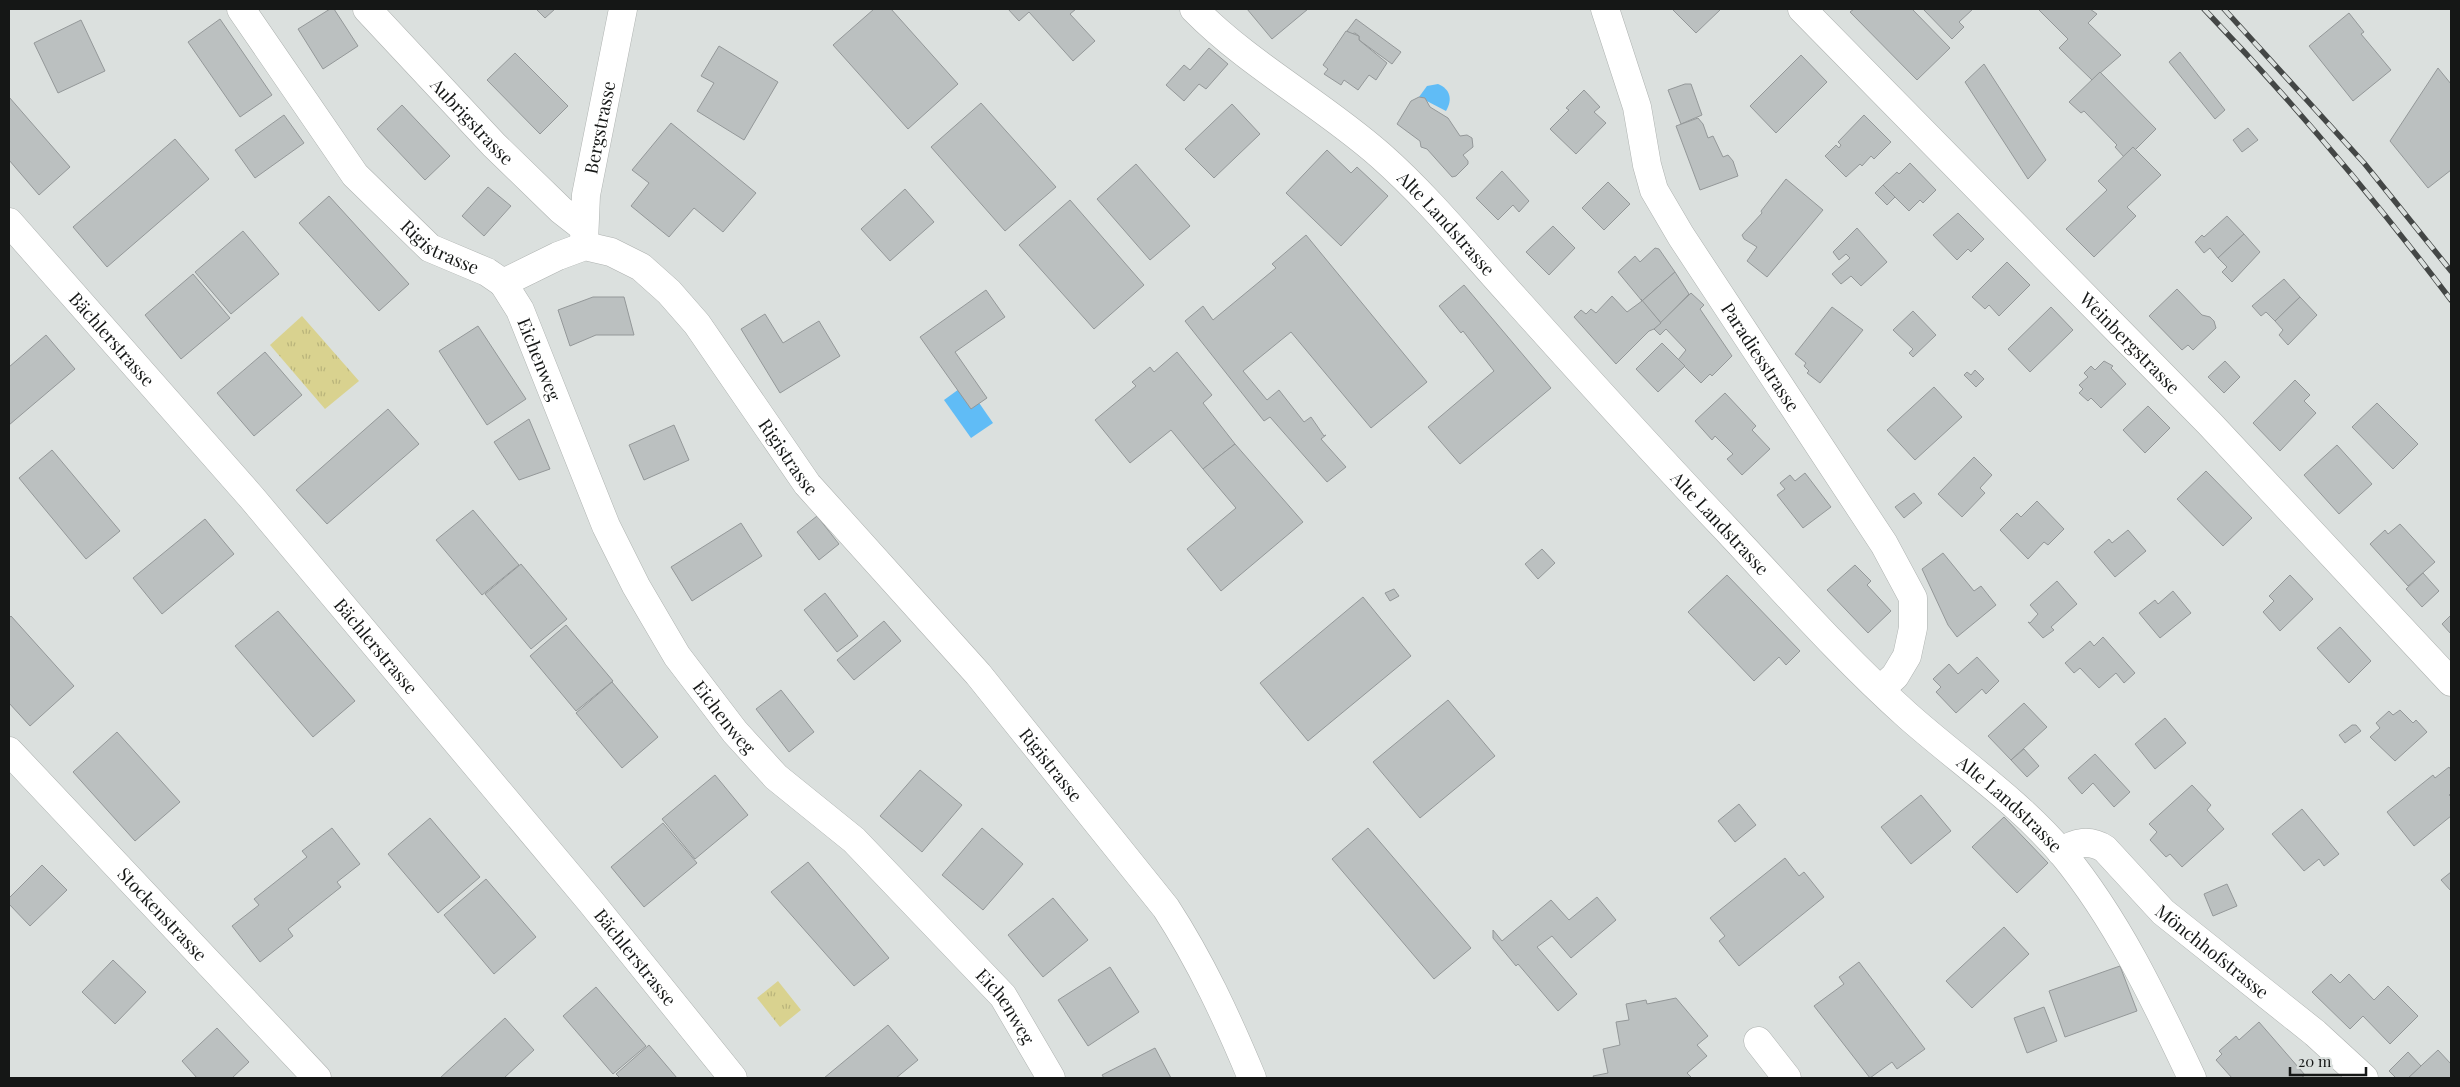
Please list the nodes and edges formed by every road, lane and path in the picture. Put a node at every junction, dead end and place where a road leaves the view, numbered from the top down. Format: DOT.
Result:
graph roads {
  1 [pos="241,9"];
  2 [pos="367,9"];
  3 [pos="623,9"];
  4 [pos="1194,9"];
  5 [pos="1605,9"];
  6 [pos="1802,9"];
  7 [pos="9,222"];
  8 [pos="584,237"];
  9 [pos="504,283"];
  10 [pos="2451,682"];
  11 [pos="1881,689"];
  12 [pos="9,750"];
  13 [pos="2061,852"];
  14 [pos="1758,1041"];
  15 [pos="317,1078"];
  16 [pos="733,1078"];
  17 [pos="1051,1078"];
  18 [pos="1252,1078"];
  19 [pos="1787,1078"];
  20 [pos="2192,1078"];
  21 [pos="2364,1078"];
  1 -- 9 [label="street, Rigistrasse"];
  2 -- 8 [label="street, Aubrigstrasse"];
  3 -- 8 [label="street, Bergstrasse"];
  4 -- 11 [label="street, Alte Landstrasse"];
  5 -- 11 [label="street, Paradiesstrasse"];
  6 -- 10 [label="street, Weinbergstrasse"];
  7 -- 16 [label="street, Bächlerstrasse"];
  8 -- 9 [label="street"];
  8 -- 18 [label="street, Rigistrasse"];
  9 -- 17 [label="street, Eichenweg"];
  11 -- 13 [label="street, Alte Landstrasse"];
  12 -- 15 [label="street, Stockenstrasse"];
  13 -- 20 [label="street, Alte Landstrasse"];
  13 -- 21 [label="street, Mönchhofstrasse"];
  14 -- 19 [label="street"];
}
